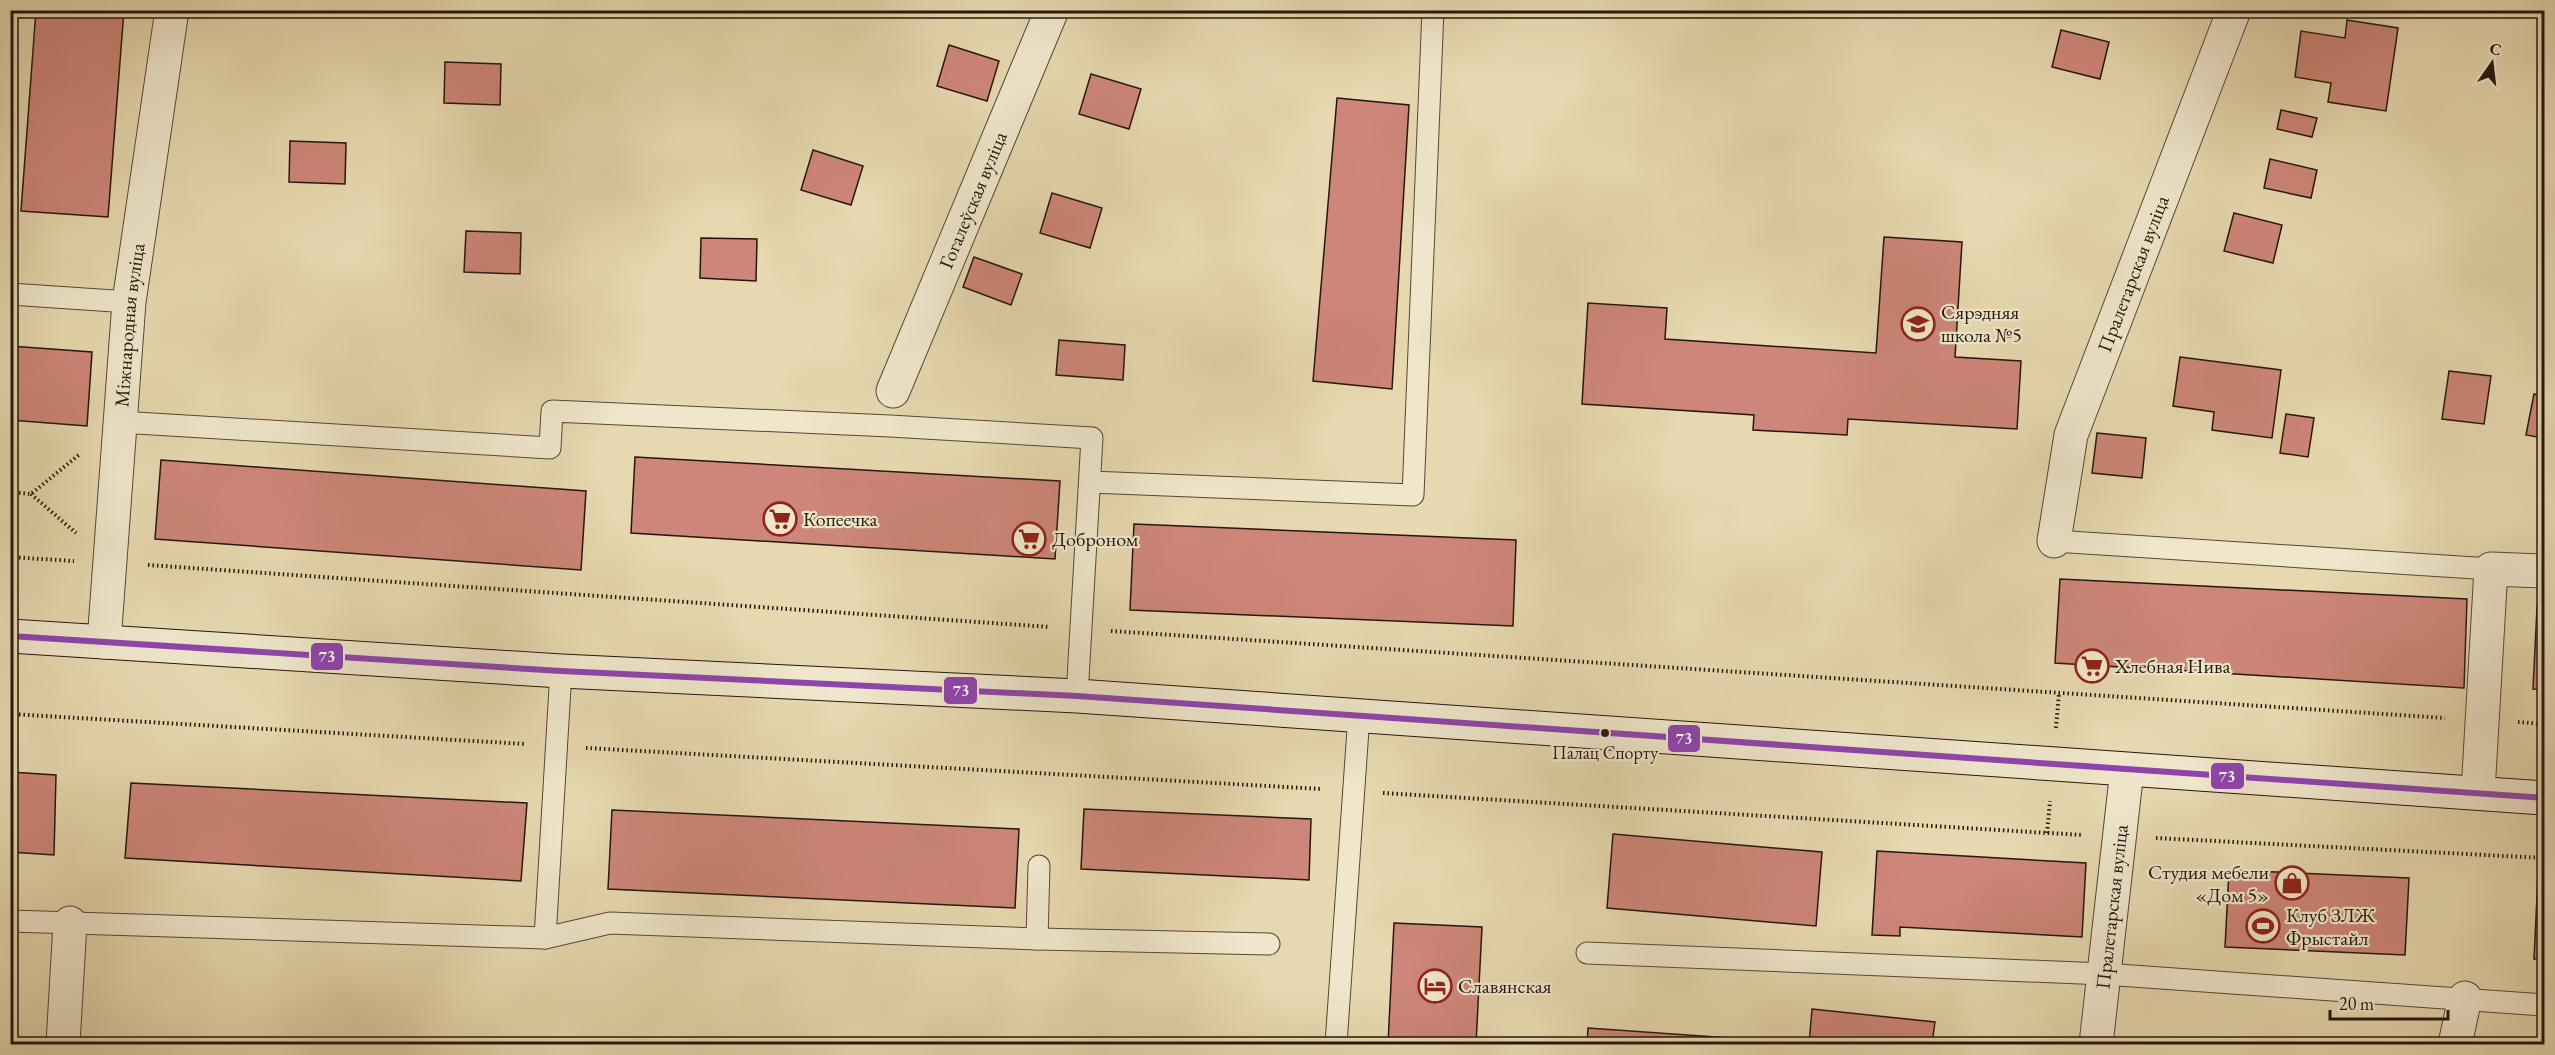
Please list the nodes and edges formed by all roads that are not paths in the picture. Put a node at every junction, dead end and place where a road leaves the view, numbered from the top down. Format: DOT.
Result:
graph roads {
  1 [pos="172,10"];
  2 [pos="1052,10"];
  3 [pos="1433,10"];
  4 [pos="2234,10"];
  5 [pos="10,294"];
  6 [pos="129,302"];
  7 [pos="894,391"];
  8 [pos="120,422"];
  9 [pos="1090,482"];
  10 [pos="2054,541"];
  11 [pos="2491,569"];
  12 [pos="2544,571"];
  13 [pos="10,636"];
  14 [pos="104,642"];
  15 [pos="561,671"];
  16 [pos="1077,696"];
  17 [pos="1359,715"];
  18 [pos="2127,770"];
  19 [pos="2478,792"];
  20 [pos="2544,798"];
  21 [pos="1039,866"];
  22 [pos="10,921"];
  23 [pos="70,923"];
  24 [pos="545,938"];
  25 [pos="1037,939"];
  26 [pos="1269,944"];
  27 [pos="1587,953"];
  28 [pos="2104,974"];
  29 [pos="2465,998"];
  30 [pos="2544,1005"];
  31 [pos="63,1044"];
  32 [pos="1336,1044"];
  33 [pos="2096,1044"];
  34 [pos="2455,1044"];
  1 -- 6 [label="main road, Міжнародная вуліца"];
  2 -- 7 [label="main road, Гогалеўская вуліца"];
  3 -- 9 [label="lane"];
  4 -- 10 [label="main road, Пралетарская вуліца"];
  5 -- 6 [label="lane"];
  6 -- 8 [label="main road, Міжнародная вуліца"];
  8 -- 9 [label="lane"];
  8 -- 14 [label="main road, Міжнародная вуліца"];
  9 -- 16 [label="lane"];
  10 -- 11 [label="lane"];
  11 -- 12 [label="main road"];
  11 -- 19 [label="main road"];
  13 -- 14 [label="main road"];
  14 -- 15 [label="main road"];
  15 -- 16 [label="main road"];
  15 -- 24 [label="lane"];
  16 -- 17 [label="main road"];
  17 -- 18 [label="main road"];
  17 -- 32 [label="lane"];
  18 -- 19 [label="main road"];
  18 -- 28 [label="main road, Пралетарская вуліца"];
  19 -- 20 [label="main road"];
  21 -- 25 [label="lane"];
  22 -- 23 [label="lane"];
  23 -- 24 [label="lane"];
  23 -- 31 [label="main road"];
  24 -- 25 [label="lane"];
  25 -- 26 [label="lane"];
  27 -- 28 [label="lane"];
  28 -- 29 [label="lane"];
  28 -- 33 [label="main road, Пралетарская вуліца"];
  29 -- 30 [label="lane"];
  29 -- 34 [label="main road"];
}
